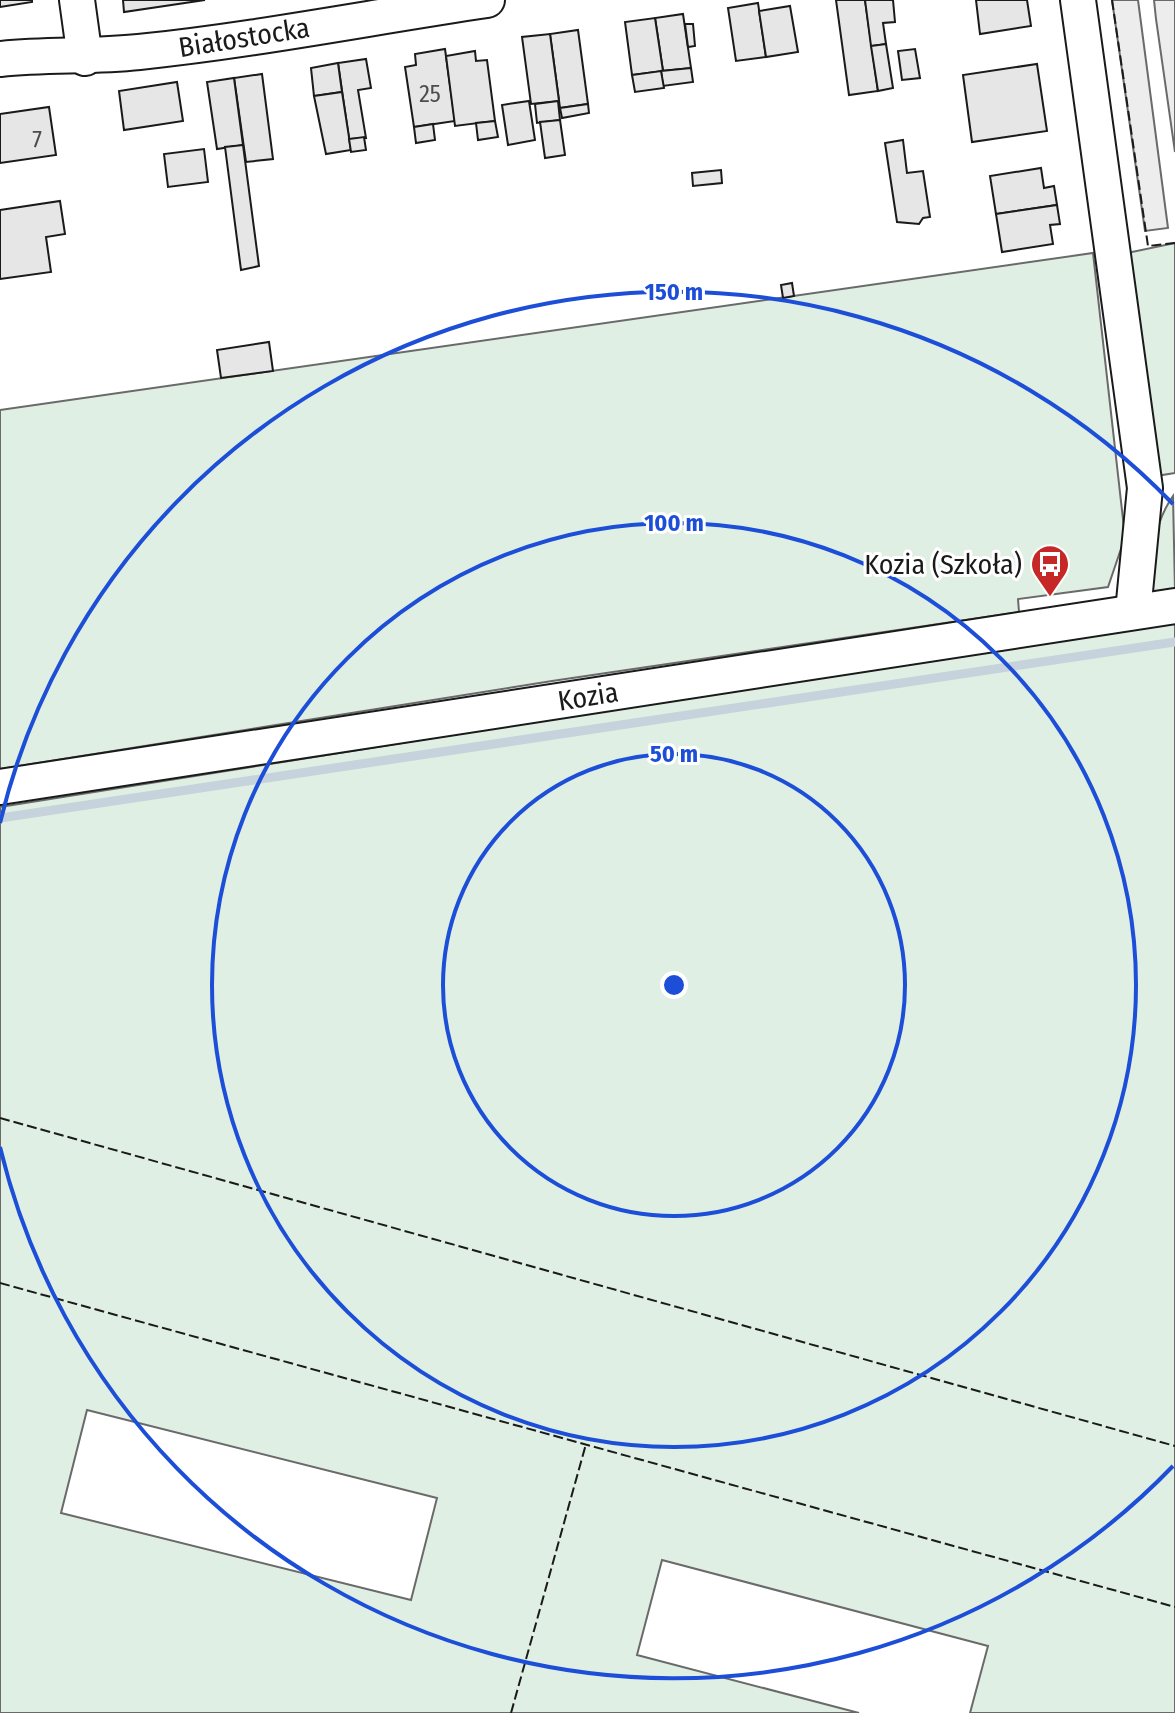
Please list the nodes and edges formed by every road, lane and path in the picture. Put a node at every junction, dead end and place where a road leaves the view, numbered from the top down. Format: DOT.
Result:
graph roads {
  1 [pos="77,0"];
  2 [pos="487,0"];
  3 [pos="1078,0"];
  4 [pos="85,58"];
  5 [pos="0,59"];
  6 [pos="1175,606"];
  7 [pos="1133,612"];
  8 [pos="0,787"];
  1 -- 4 [label="street"];
  2 -- 4 [label="street, Białostocka"];
  3 -- 7 [label="street"];
  4 -- 5 [label="street, Białostocka"];
  6 -- 7 [label="street, Kozia"];
  7 -- 8 [label="street, Kozia"];
}
